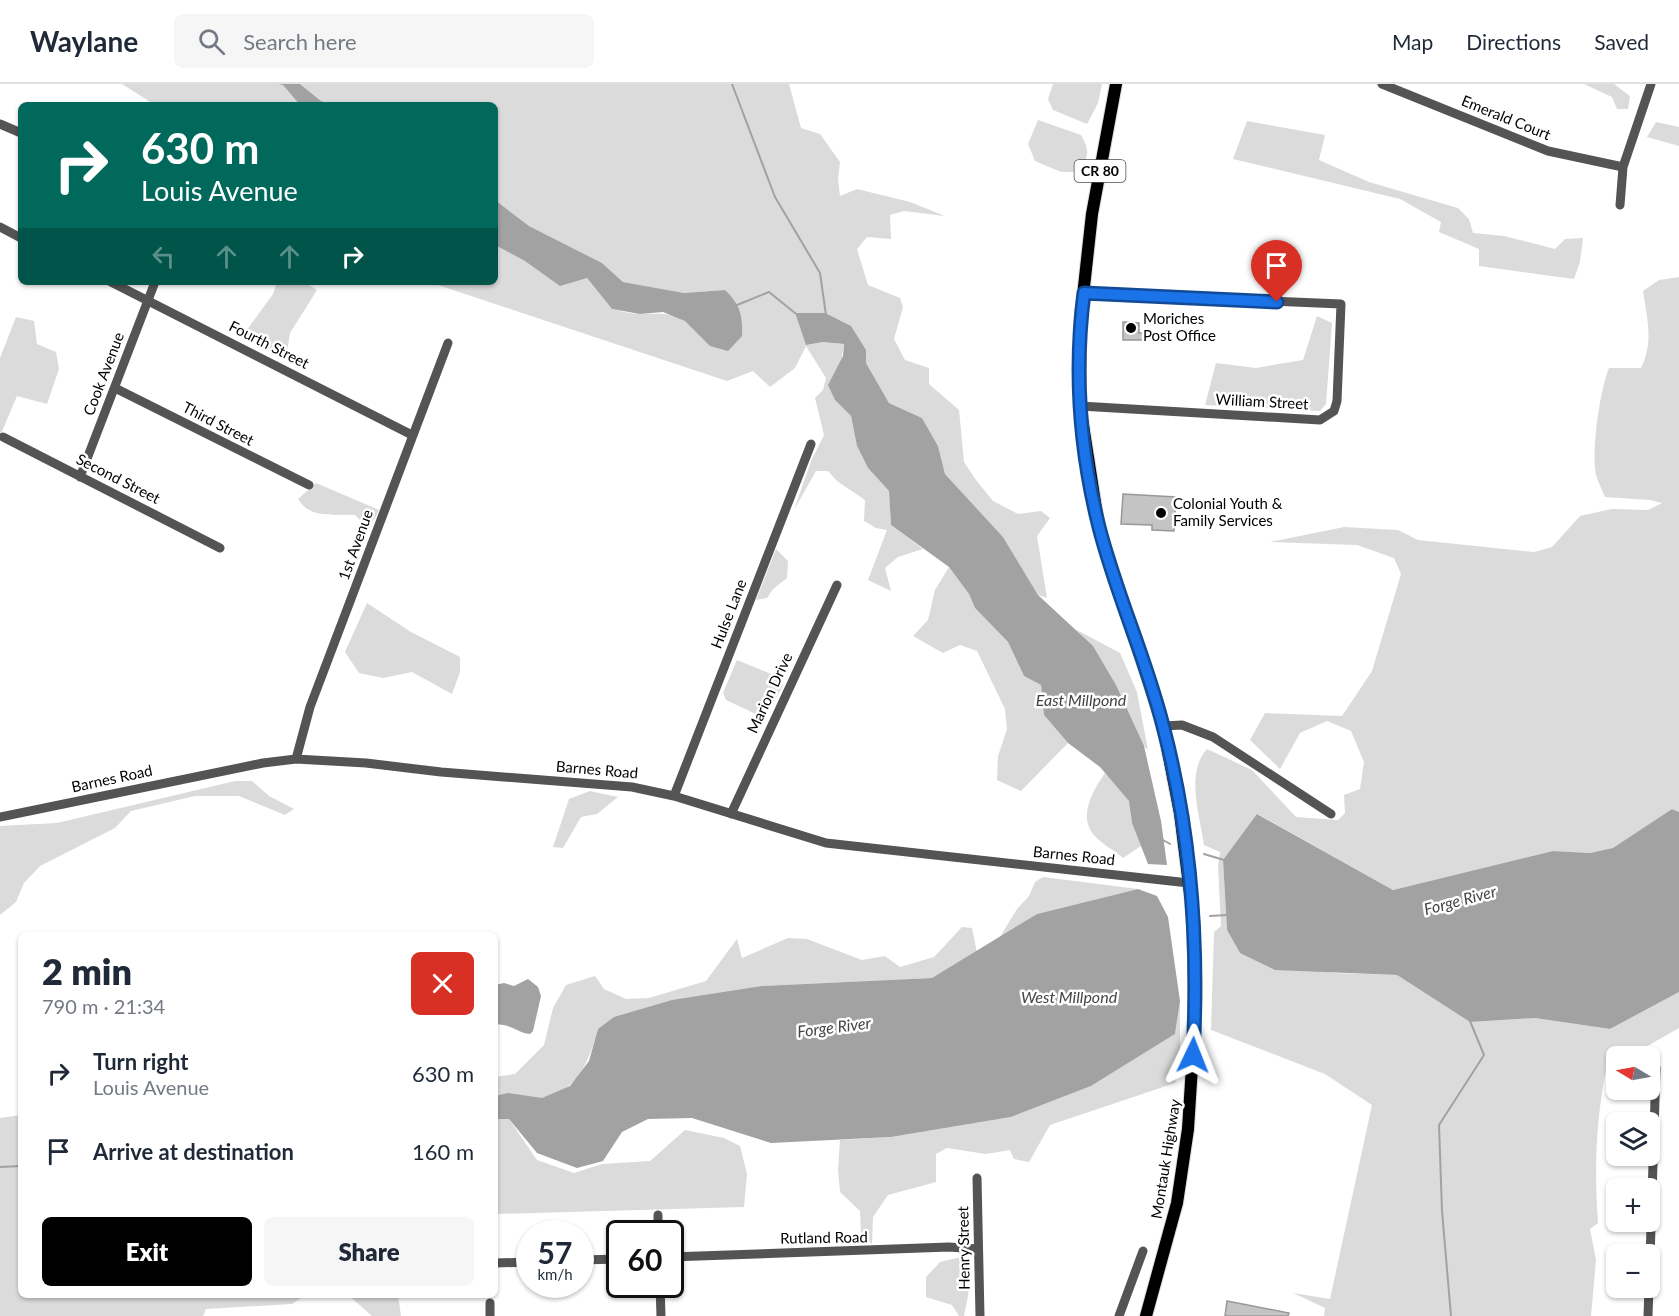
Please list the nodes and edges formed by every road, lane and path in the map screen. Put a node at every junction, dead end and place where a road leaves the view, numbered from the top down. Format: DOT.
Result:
graph roads {
  1 [pos="1116,84"];
  2 [pos="1382,84"];
  3 [pos="1651,84"];
  4 [pos="0,124"];
  5 [pos="18,132"];
  6 [pos="1623,167"];
  7 [pos="1620,205"];
  8 [pos="0,227"];
  9 [pos="18,236"];
  10 [pos="117,285"];
  11 [pos="154,285"];
  12 [pos="1084,293"];
  13 [pos="148,300"];
  14 [pos="448,343"];
  15 [pos="115,387"];
  16 [pos="1080,406"];
  17 [pos="412,435"];
  18 [pos="3,437"];
  19 [pos="811,444"];
  20 [pos="80,477"];
  21 [pos="309,485"];
  22 [pos="220,548"];
  23 [pos="837,585"];
  24 [pos="1163,726"];
  25 [pos="296,759"];
  26 [pos="674,796"];
  27 [pos="730,814"];
  28 [pos="1331,814"];
  29 [pos="0,817"];
  30 [pos="1189,883"];
  31 [pos="1655,1100"];
  32 [pos="977,1179"];
  33 [pos="658,1215"];
  34 [pos="658,1220"];
  35 [pos="1650,1244"];
  36 [pos="978,1249"];
  37 [pos="1143,1251"];
  38 [pos="684,1256"];
  39 [pos="516,1262"];
  40 [pos="498,1263"];
  41 [pos="660,1298"];
  42 [pos="1649,1298"];
  43 [pos="490,1303"];
  44 [pos="490,1316"];
  45 [pos="661,1316"];
  46 [pos="981,1316"];
  47 [pos="1119,1316"];
  48 [pos="1146,1316"];
  49 [pos="1648,1316"];
  1 -- 12 [label="main road, Montauk Highway / CR 80"];
  2 -- 6 [label="street, Emerald Court"];
  3 -- 6 [label="street"];
  4 -- 5 [label="street"];
  6 -- 7 [label="street"];
  8 -- 9 [label="street"];
  10 -- 13 [label="street, Fourth Street"];
  11 -- 13 [label="street, Cook Avenue"];
  12 -- 16 [label="main road, Montauk Highway / CR 80"];
  12 -- 16 [label="street, William Street"];
  13 -- 15 [label="street, Cook Avenue"];
  13 -- 17 [label="street, Fourth Street"];
  14 -- 17 [label="street, 1st Avenue"];
  15 -- 20 [label="street, Cook Avenue"];
  15 -- 21 [label="street, Third Street"];
  16 -- 24 [label="main road, Montauk Highway / CR 80"];
  17 -- 25 [label="street, 1st Avenue"];
  18 -- 20 [label="street, Second Street"];
  19 -- 26 [label="street, Hulse Lane"];
  20 -- 22 [label="street, Second Street"];
  23 -- 27 [label="street, Marion Drive"];
  24 -- 28 [label="street"];
  24 -- 30 [label="main road, Montauk Highway / CR 80"];
  25 -- 26 [label="street, Barnes Road"];
  25 -- 29 [label="street, Barnes Road"];
  26 -- 27 [label="street, Barnes Road"];
  27 -- 30 [label="street, Barnes Road"];
  30 -- 48 [label="main road, Montauk Highway / CR 80"];
  31 -- 35 [label="street"];
  32 -- 36 [label="street, Henry Street"];
  33 -- 34 [label="street"];
  36 -- 38 [label="street, Rutland Road"];
  36 -- 46 [label="street, Henry Street"];
  37 -- 47 [label="street"];
  39 -- 40 [label="street"];
  41 -- 45 [label="street"];
  42 -- 49 [label="street"];
  43 -- 44 [label="street"];
}
